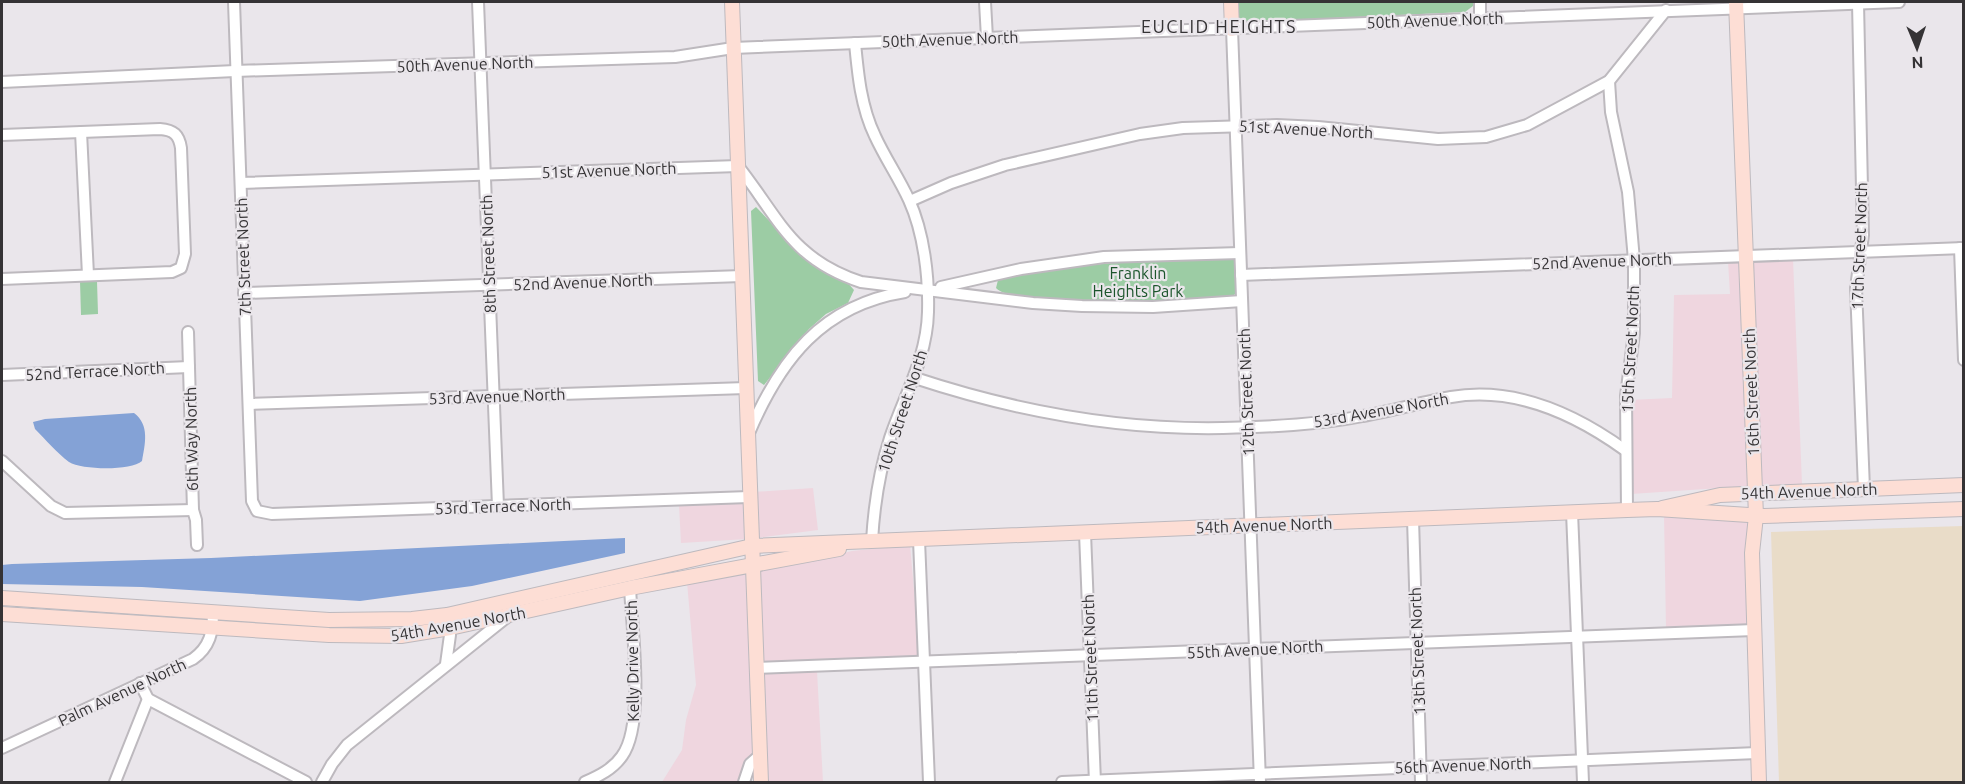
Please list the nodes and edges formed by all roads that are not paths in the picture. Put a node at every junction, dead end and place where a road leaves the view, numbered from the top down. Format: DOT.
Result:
graph roads {
  1 [pos="234,2"];
  2 [pos="478,2"];
  3 [pos="732,2"];
  4 [pos="985,2"];
  5 [pos="1231,2"];
  6 [pos="1480,2"];
  7 [pos="1899,2"];
  8 [pos="1858,3"];
  9 [pos="1736,4"];
  10 [pos="1666,10"];
  11 [pos="1480,18"];
  12 [pos="1232,29"];
  13 [pos="987,38"];
  14 [pos="855,43"];
  15 [pos="733,48"];
  16 [pos="481,64"];
  17 [pos="235,71"];
  18 [pos="1609,81"];
  19 [pos="2,82"];
  20 [pos="1236,125"];
  21 [pos="81,132"];
  22 [pos="2,135"];
  23 [pos="738,166"];
  24 [pos="485,175"];
  25 [pos="241,183"];
  26 [pos="910,201"];
  27 [pos="1962,248"];
  28 [pos="1240,252"];
  29 [pos="1861,252"];
  30 [pos="1746,256"];
  31 [pos="1634,260"];
  32 [pos="88,275"];
  33 [pos="1241,275"];
  34 [pos="742,276"];
  35 [pos="2,279"];
  36 [pos="489,285"];
  37 [pos="926,289"];
  38 [pos="244,293"];
  39 [pos="1242,301"];
  40 [pos="188,332"];
  41 [pos="1964,360"];
  42 [pos="189,367"];
  43 [pos="2,375"];
  44 [pos="915,378"];
  45 [pos="746,388"];
  46 [pos="494,397"];
  47 [pos="249,404"];
  48 [pos="1247,428"];
  49 [pos="748,436"];
  50 [pos="1625,450"];
  51 [pos="2,461"];
  52 [pos="1964,485"];
  53 [pos="1864,489"];
  54 [pos="1755,494"];
  55 [pos="749,497"];
  56 [pos="498,506"];
  57 [pos="1657,509"];
  58 [pos="1964,509"];
  59 [pos="193,510"];
  60 [pos="1627,510"];
  61 [pos="256,511"];
  62 [pos="1572,512"];
  63 [pos="1756,516"];
  64 [pos="1413,519"];
  65 [pos="1251,525"];
  66 [pos="1085,533"];
  67 [pos="919,540"];
  68 [pos="872,541"];
  69 [pos="197,545"];
  70 [pos="752,546"];
  71 [pos="752,564"];
  72 [pos="630,588"];
  73 [pos="2,598"];
  74 [pos="213,612"];
  75 [pos="2,614"];
  76 [pos="507,617"];
  77 [pos="448,622"];
  78 [pos="213,628"];
  79 [pos="1754,630"];
  80 [pos="1577,636"];
  81 [pos="1418,641"];
  82 [pos="1255,649"];
  83 [pos="1090,657"];
  84 [pos="924,663"];
  85 [pos="446,664"];
  86 [pos="756,668"];
  87 [pos="140,683"];
  88 [pos="148,699"];
  89 [pos="2,748"];
  90 [pos="1757,753"];
  91 [pos="759,756"];
  92 [pos="1582,760"];
  93 [pos="1421,766"];
  94 [pos="1260,777"];
  95 [pos="1095,782"];
  96 [pos="115,783"];
  97 [pos="306,783"];
  98 [pos="322,783"];
  99 [pos="585,783"];
  100 [pos="744,783"];
  101 [pos="761,783"];
  102 [pos="929,783"];
  103 [pos="1062,783"];
  104 [pos="1422,783"];
  105 [pos="1583,783"];
  106 [pos="1759,783"];
  1 -- 17 [label="street, 7th Street North"];
  2 -- 16 [label="street, 8th Street North"];
  3 -- 15 [label="main road"];
  4 -- 13 [label="street"];
  5 -- 12 [label="main road, 12th Street North"];
  6 -- 11 [label="street"];
  7 -- 8 [label="street, 50th Avenue North"];
  8 -- 9 [label="street, 50th Avenue North"];
  8 -- 29 [label="street, 17th Street North"];
  9 -- 10 [label="street, 50th Avenue North"];
  9 -- 30 [label="main road, 16th Street North"];
  10 -- 11 [label="street, 50th Avenue North"];
  10 -- 18 [label="street, 51st Avenue North"];
  11 -- 12 [label="street, 50th Avenue North"];
  12 -- 13 [label="street, 50th Avenue North"];
  12 -- 20 [label="street, 12th Street North"];
  13 -- 14 [label="street, 50th Avenue North"];
  14 -- 15 [label="street, 50th Avenue North"];
  14 -- 26 [label="street, 10th Street North"];
  15 -- 16 [label="street, 50th Avenue North"];
  15 -- 23 [label="main road"];
  16 -- 17 [label="street, 50th Avenue North"];
  16 -- 24 [label="street, 8th Street North"];
  17 -- 19 [label="street, 50th Avenue North"];
  17 -- 25 [label="street, 7th Street North"];
  18 -- 20 [label="street, 51st Avenue North"];
  18 -- 31 [label="street, 15th Street North"];
  20 -- 26 [label="street, 51st Avenue North"];
  20 -- 28 [label="street, 12th Street North"];
  21 -- 22 [label="street"];
  21 -- 32 [label="street"];
  21 -- 32 [label="street"];
  23 -- 24 [label="street, 51st Avenue North"];
  23 -- 34 [label="main road"];
  23 -- 37 [label="street"];
  24 -- 25 [label="street, 51st Avenue North"];
  24 -- 36 [label="street, 8th Street North"];
  25 -- 38 [label="street, 7th Street North"];
  26 -- 37 [label="street, 10th Street North"];
  27 -- 29 [label="street, 52nd Avenue North"];
  27 -- 41 [label="street"];
  28 -- 33 [label="street, 12th Street North"];
  28 -- 37 [label="street"];
  29 -- 30 [label="street, 52nd Avenue North"];
  29 -- 53 [label="street, 17th Street North"];
  30 -- 31 [label="street, 52nd Avenue North"];
  30 -- 54 [label="main road, 16th Street North"];
  31 -- 33 [label="street, 52nd Avenue North"];
  31 -- 50 [label="street, 15th Street North"];
  32 -- 35 [label="street"];
  33 -- 39 [label="street, 12th Street North"];
  34 -- 36 [label="street, 52nd Avenue North"];
  34 -- 45 [label="main road"];
  36 -- 38 [label="street, 52nd Avenue North"];
  36 -- 46 [label="street, 8th Street North"];
  37 -- 39 [label="street"];
  37 -- 44 [label="street, 10th Street North"];
  37 -- 49 [label="street"];
  38 -- 47 [label="street, 7th Street North"];
  39 -- 48 [label="street, 12th Street North"];
  40 -- 42 [label="street, 6th Way North"];
  42 -- 43 [label="street, 52nd Terrace North"];
  42 -- 59 [label="street, 6th Way North"];
  44 -- 48 [label="street, 53rd Avenue North"];
  44 -- 68 [label="street, 10th Street North"];
  45 -- 46 [label="street, 53rd Avenue North"];
  45 -- 49 [label="main road"];
  46 -- 47 [label="street, 53rd Avenue North"];
  46 -- 56 [label="street, 8th Street North"];
  47 -- 61 [label="street, 7th Street North"];
  48 -- 50 [label="street, 53rd Avenue North"];
  48 -- 65 [label="street, 12th Street North"];
  49 -- 55 [label="main road"];
  50 -- 60 [label="street, 15th Street North"];
  51 -- 59 [label="street"];
  52 -- 53 [label="main road, 54th Avenue North"];
  53 -- 54 [label="main road, 54th Avenue North"];
  54 -- 57 [label="main road, 54th Avenue North"];
  54 -- 63 [label="main road, 16th Street North"];
  55 -- 56 [label="street, 53rd Terrace North"];
  55 -- 70 [label="main road"];
  56 -- 61 [label="street, 53rd Terrace North"];
  57 -- 60 [label="main road, 54th Avenue North"];
  57 -- 63 [label="main road, 54th Avenue North"];
  58 -- 63 [label="main road, 54th Avenue North"];
  59 -- 69 [label="street, 6th Way North"];
  60 -- 62 [label="main road, 54th Avenue North"];
  62 -- 64 [label="main road, 54th Avenue North"];
  62 -- 80 [label="street"];
  63 -- 79 [label="main road, 16th Street North"];
  64 -- 65 [label="main road, 54th Avenue North"];
  64 -- 81 [label="street, 13th Street North"];
  65 -- 66 [label="main road, 54th Avenue North"];
  65 -- 82 [label="street, 12th Street North"];
  66 -- 67 [label="main road, 54th Avenue North"];
  66 -- 83 [label="street, 11th Street North"];
  67 -- 68 [label="main road, 54th Avenue North"];
  67 -- 84 [label="street"];
  68 -- 70 [label="main road, 54th Avenue North"];
  68 -- 71 [label="main road, 54th Avenue North"];
  70 -- 71 [label="main road"];
  70 -- 77 [label="main road, 54th Avenue North"];
  71 -- 72 [label="main road, 54th Avenue North"];
  71 -- 86 [label="main road"];
  72 -- 76 [label="main road, 54th Avenue North"];
  72 -- 99 [label="street, Kelly Drive North"];
  73 -- 74 [label="main road, 54th Avenue North"];
  74 -- 77 [label="main road, 54th Avenue North"];
  74 -- 78 [label="street, Palm Avenue North"];
  75 -- 78 [label="main road, 54th Avenue North"];
  76 -- 77 [label="main road, 54th Avenue North"];
  76 -- 85 [label="street"];
  77 -- 78 [label="main road, 54th Avenue North"];
  77 -- 85 [label="street"];
  78 -- 87 [label="street, Palm Avenue North"];
  79 -- 80 [label="street, 55th Avenue North"];
  79 -- 90 [label="main road, 16th Street North"];
  80 -- 81 [label="street, 55th Avenue North"];
  80 -- 92 [label="street"];
  81 -- 82 [label="street, 55th Avenue North"];
  81 -- 93 [label="street, 13th Street North"];
  82 -- 83 [label="street, 55th Avenue North"];
  82 -- 94 [label="street, 12th Street North"];
  83 -- 84 [label="street, 55th Avenue North"];
  83 -- 95 [label="street, 11th Street North"];
  84 -- 86 [label="street, 55th Avenue North"];
  84 -- 102 [label="street"];
  85 -- 98 [label="street"];
  86 -- 91 [label="main road"];
  87 -- 88 [label="street"];
  87 -- 89 [label="street, Palm Avenue North"];
  88 -- 96 [label="street"];
  88 -- 97 [label="street"];
  90 -- 92 [label="street, 56th Avenue North"];
  90 -- 106 [label="main road, 16th Street North"];
  91 -- 100 [label="street"];
  91 -- 101 [label="main road"];
  92 -- 93 [label="street, 56th Avenue North"];
  92 -- 105 [label="street"];
  93 -- 94 [label="street, 56th Avenue North"];
  93 -- 104 [label="street, 13th Street North"];
  94 -- 95 [label="street, 56th Avenue North"];
  95 -- 103 [label="street, 56th Avenue North"];
}
